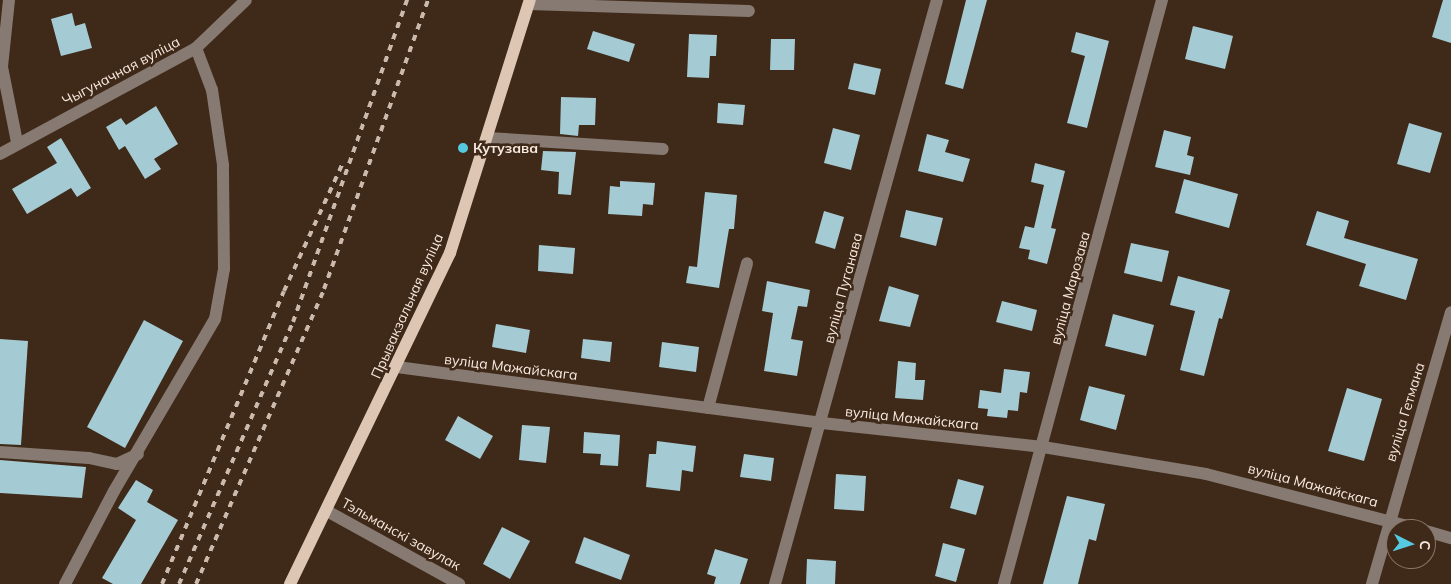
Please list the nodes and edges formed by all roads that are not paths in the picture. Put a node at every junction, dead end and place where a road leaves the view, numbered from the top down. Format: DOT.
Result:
graph roads {
  1 [pos="9,0"];
  2 [pos="246,0"];
  3 [pos="938,0"];
  4 [pos="1162,0"];
  5 [pos="530,2"];
  6 [pos="749,10"];
  7 [pos="196,48"];
  8 [pos="488,138"];
  9 [pos="17,142"];
  10 [pos="663,149"];
  11 [pos="0,154"];
  12 [pos="747,263"];
  13 [pos="1451,312"];
  14 [pos="396,367"];
  15 [pos="708,408"];
  16 [pos="822,423"];
  17 [pos="1043,447"];
  18 [pos="0,452"];
  19 [pos="138,454"];
  20 [pos="327,511"];
  21 [pos="1386,519"];
  22 [pos="1388,519"];
  23 [pos="1386,528"];
  24 [pos="1436,534"];
  25 [pos="1451,538"];
  26 [pos="65,584"];
  27 [pos="290,584"];
  28 [pos="460,584"];
  29 [pos="775,584"];
  30 [pos="1004,584"];
  31 [pos="1372,584"];
  1 -- 9 [label="street"];
  2 -- 7 [label="street, Чыгуначная вуліца"];
  3 -- 16 [label="street, вуліца Пуганава"];
  4 -- 17 [label="street, вуліца Марозава"];
  5 -- 6 [label="street"];
  5 -- 8 [label="main road, Прывакзальная вуліца"];
  7 -- 9 [label="street, Чыгуначная вуліца"];
  7 -- 19 [label="street"];
  8 -- 10 [label="street"];
  8 -- 14 [label="main road, Прывакзальная вуліца"];
  9 -- 11 [label="street, Чыгуначная вуліца"];
  12 -- 15 [label="street"];
  13 -- 22 [label="street, вуліца Гетмана"];
  14 -- 15 [label="street, вуліца Мажайскага"];
  14 -- 20 [label="main road, Прывакзальная вуліца"];
  15 -- 16 [label="street, вуліца Мажайскага"];
  16 -- 17 [label="street, вуліца Мажайскага"];
  16 -- 29 [label="street, вуліца Пуганава"];
  17 -- 21 [label="street, вуліца Мажайскага"];
  17 -- 30 [label="street, вуліца Марозава"];
  18 -- 19 [label="street"];
  19 -- 26 [label="street"];
  20 -- 27 [label="main road, Прывакзальная вуліца"];
  20 -- 28 [label="street, Тэльманскі завулак"];
  23 -- 31 [label="street, вуліца Гетмана"];
  24 -- 25 [label="street"];
}
